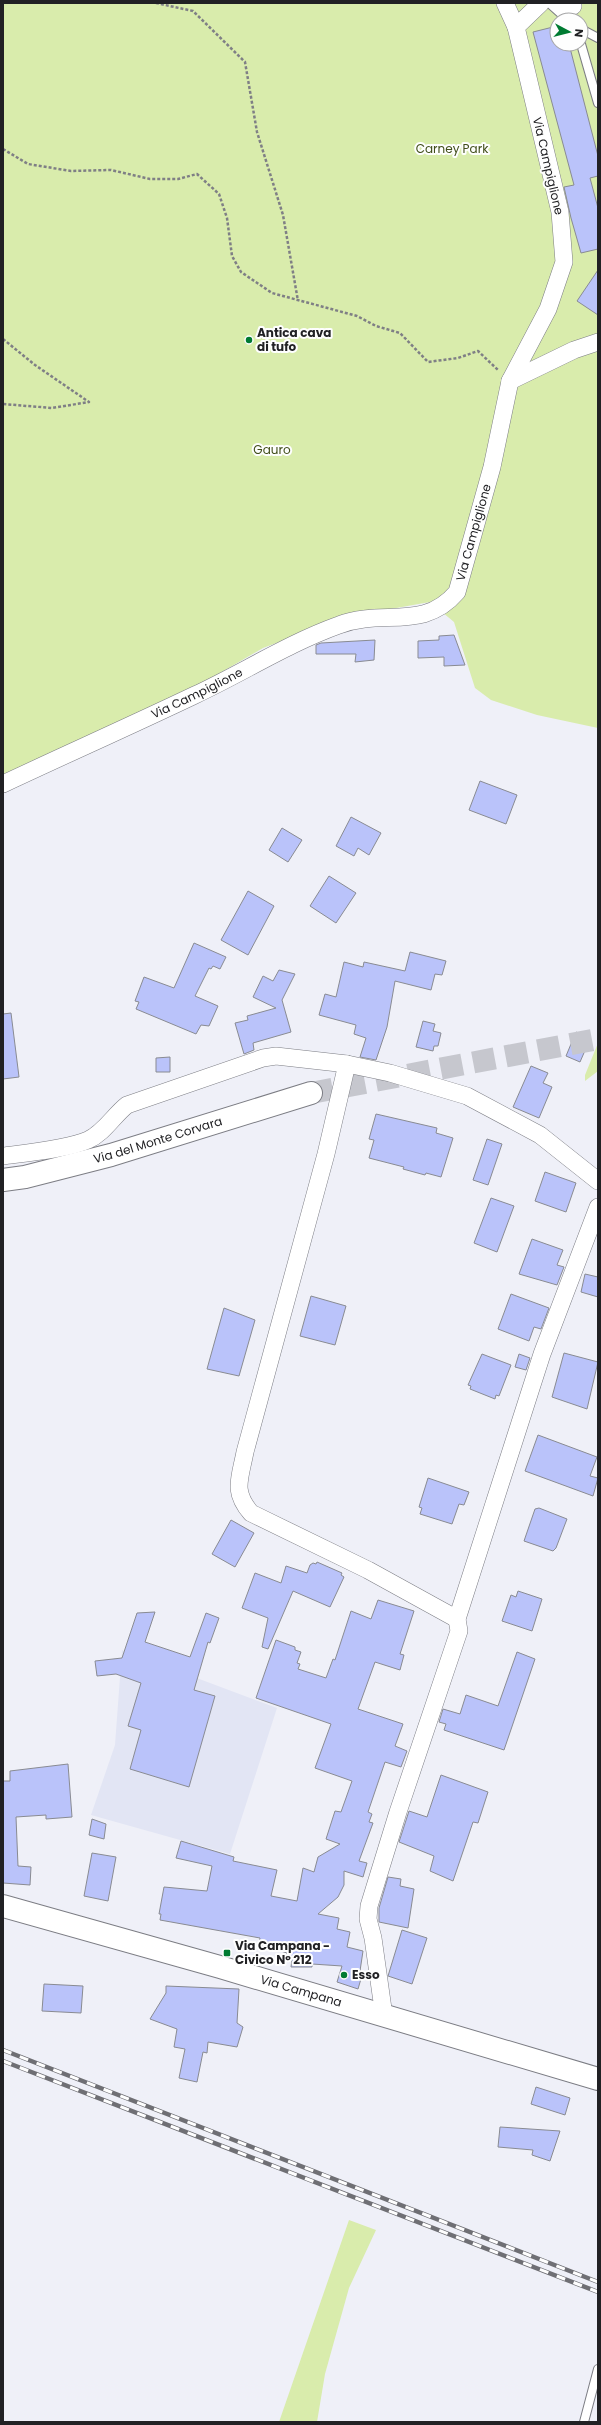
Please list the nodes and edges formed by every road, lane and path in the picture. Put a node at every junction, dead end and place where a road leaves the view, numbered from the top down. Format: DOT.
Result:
graph roads {
  1 [pos="156,3"];
  2 [pos="504,3"];
  3 [pos="541,3"];
  4 [pos="549,3"];
  5 [pos="567,10"];
  6 [pos="522,16"];
  7 [pos="589,33"];
  8 [pos="598,38"];
  9 [pos="583,52"];
  10 [pos="598,103"];
  11 [pos="3,149"];
  12 [pos="298,301"];
  13 [pos="3,339"];
  14 [pos="598,342"];
  15 [pos="510,381"];
  16 [pos="3,404"];
  17 [pos="3,784"];
  18 [pos="347,1064"];
  19 [pos="311,1093"];
  20 [pos="3,1156"];
  21 [pos="3,1180"];
  22 [pos="598,1181"];
  23 [pos="598,1207"];
  24 [pos="457,1620"];
  25 [pos="3,1906"];
  26 [pos="384,2016"];
  27 [pos="598,2079"];
  28 [pos="598,2369"];
  29 [pos="584,2422"];
  1 -- 12 [label="path"];
  2 -- 6 [label="street, Via Campiglione"];
  3 -- 6 [label="street"];
  4 -- 5 [label="lane"];
  6 -- 15 [label="street, Via Campiglione"];
  7 -- 8 [label="lane"];
  9 -- 10 [label="lane"];
  11 -- 12 [label="path"];
  12 -- 15 [label="path"];
  13 -- 16 [label="path"];
  14 -- 15 [label="street"];
  15 -- 17 [label="street, Via Campiglione"];
  18 -- 20 [label="street"];
  18 -- 22 [label="street"];
  18 -- 24 [label="street"];
  19 -- 21 [label="street, Via del Monte Corvara"];
  23 -- 24 [label="street"];
  24 -- 26 [label="street"];
  25 -- 26 [label="street, Via Campana"];
  26 -- 27 [label="street, Via Campana"];
  28 -- 29 [label="lane"];
}
